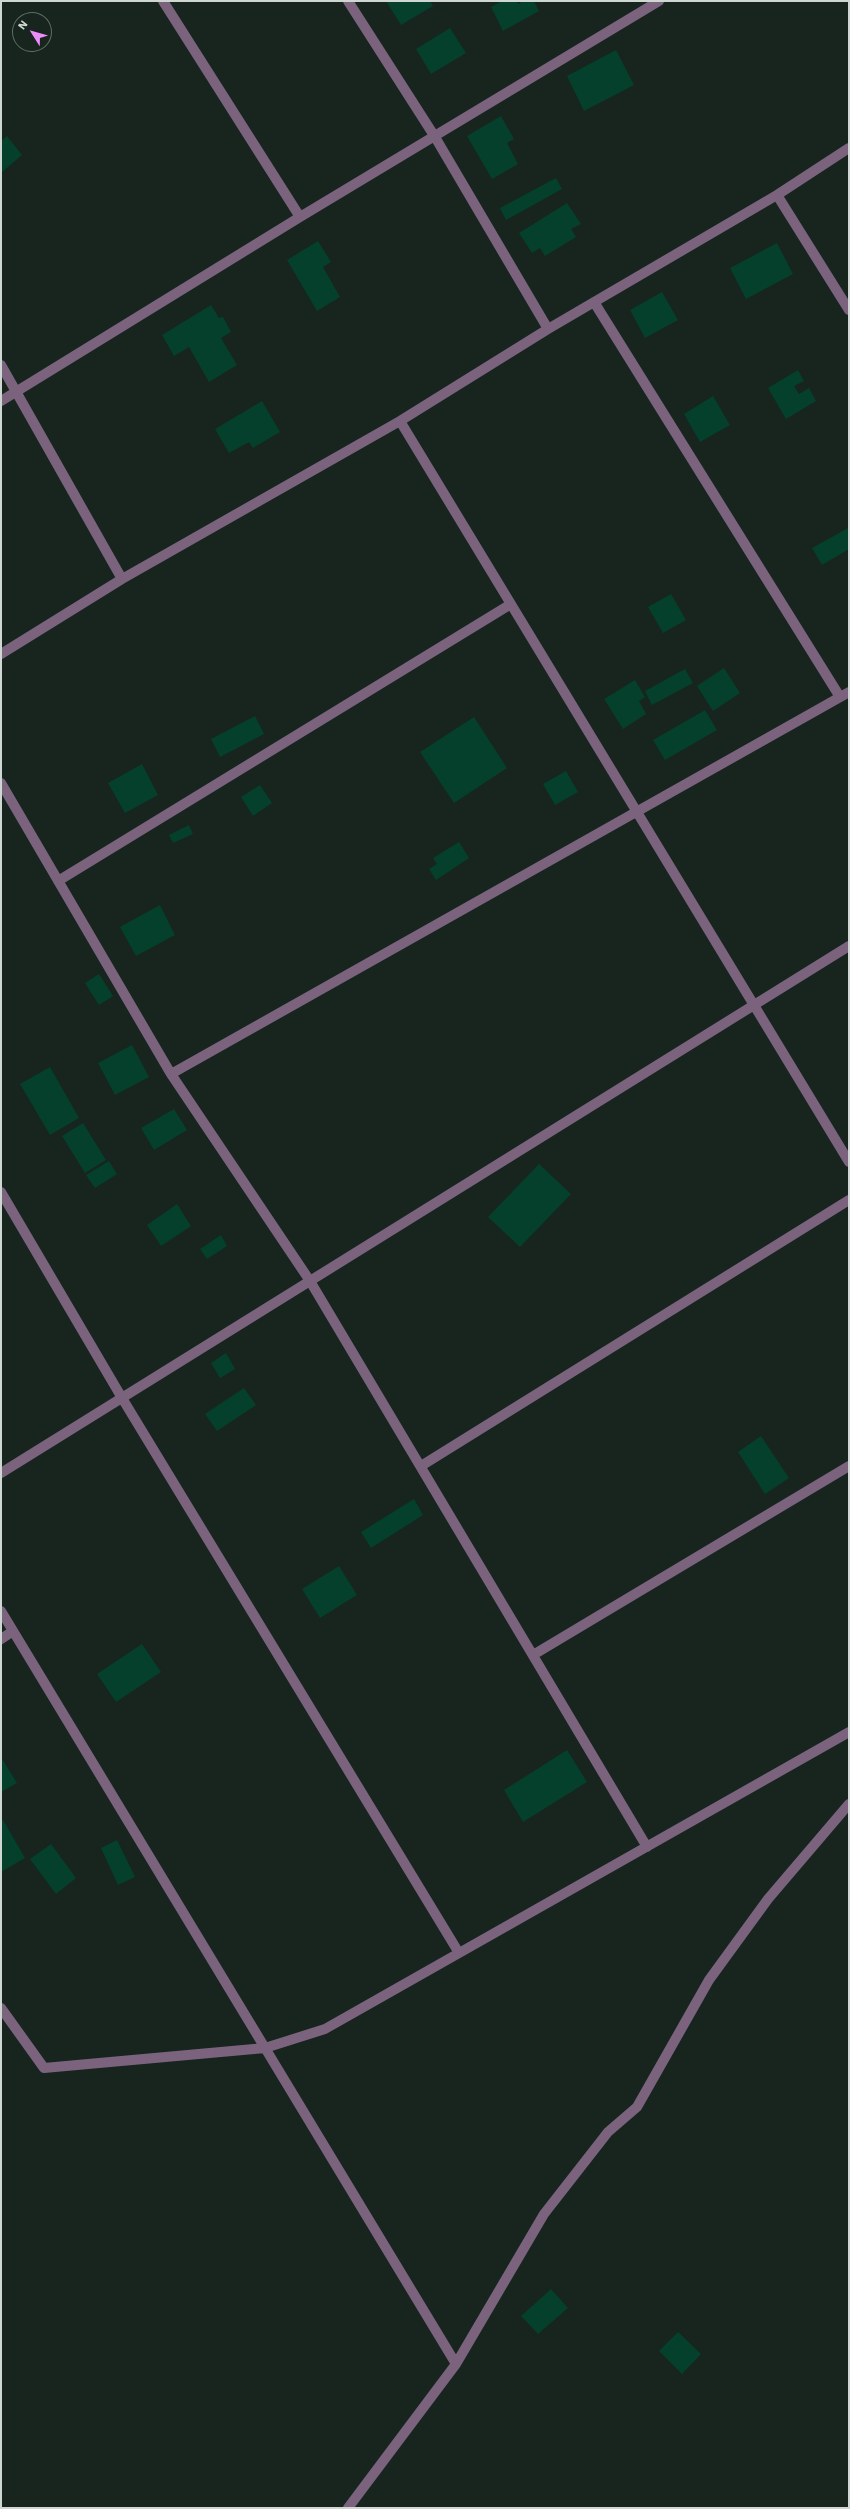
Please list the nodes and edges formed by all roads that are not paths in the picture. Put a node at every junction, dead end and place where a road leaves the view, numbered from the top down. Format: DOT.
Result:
graph roads {
  1 [pos="163,1"];
  2 [pos="348,1"];
  3 [pos="660,1"];
  4 [pos="434,137"];
  5 [pos="849,148"];
  6 [pos="776,195"];
  7 [pos="300,217"];
  8 [pos="594,302"];
  9 [pos="849,310"];
  10 [pos="548,329"];
  11 [pos="1,365"];
  12 [pos="17,391"];
  13 [pos="1,401"];
  14 [pos="400,420"];
  15 [pos="122,580"];
  16 [pos="511,604"];
  17 [pos="1,654"];
  18 [pos="845,694"];
  19 [pos="1,783"];
  20 [pos="637,811"];
  21 [pos="58,881"];
  22 [pos="849,946"];
  23 [pos="754,1005"];
  24 [pos="171,1074"];
  25 [pos="849,1162"];
  26 [pos="1,1192"];
  27 [pos="849,1200"];
  28 [pos="310,1280"];
  29 [pos="122,1398"];
  30 [pos="421,1466"];
  31 [pos="849,1466"];
  32 [pos="1,1473"];
  33 [pos="1,1611"];
  34 [pos="13,1631"];
  35 [pos="1,1639"];
  36 [pos="533,1655"];
  37 [pos="849,1732"];
  38 [pos="849,1804"];
  39 [pos="647,1847"];
  40 [pos="459,1953"];
  41 [pos="1,2008"];
  42 [pos="265,2048"];
  43 [pos="456,2364"];
  44 [pos="348,2508"];
  1 -- 7 [label="street"];
  2 -- 4 [label="street"];
  3 -- 4 [label="street"];
  4 -- 7 [label="street"];
  4 -- 10 [label="street"];
  5 -- 6 [label="street"];
  6 -- 8 [label="street"];
  6 -- 9 [label="street"];
  7 -- 12 [label="street"];
  8 -- 10 [label="street"];
  8 -- 18 [label="street"];
  10 -- 14 [label="street"];
  11 -- 12 [label="street"];
  12 -- 13 [label="street"];
  12 -- 15 [label="street"];
  14 -- 15 [label="street"];
  14 -- 16 [label="street"];
  15 -- 17 [label="street"];
  16 -- 20 [label="street"];
  16 -- 21 [label="street"];
  18 -- 20 [label="street"];
  19 -- 21 [label="street"];
  20 -- 23 [label="street"];
  20 -- 24 [label="street"];
  21 -- 24 [label="street"];
  22 -- 23 [label="street"];
  23 -- 25 [label="street"];
  23 -- 28 [label="street"];
  24 -- 28 [label="street"];
  26 -- 29 [label="street"];
  27 -- 30 [label="street"];
  28 -- 29 [label="street"];
  28 -- 30 [label="street"];
  29 -- 32 [label="street"];
  29 -- 40 [label="street"];
  30 -- 36 [label="street"];
  31 -- 36 [label="street"];
  33 -- 34 [label="street"];
  34 -- 35 [label="street"];
  34 -- 42 [label="street"];
  36 -- 39 [label="street"];
  37 -- 39 [label="street"];
  38 -- 43 [label="street"];
  39 -- 40 [label="street"];
  40 -- 42 [label="street"];
  41 -- 42 [label="street"];
  42 -- 43 [label="street"];
  43 -- 44 [label="street"];
}
